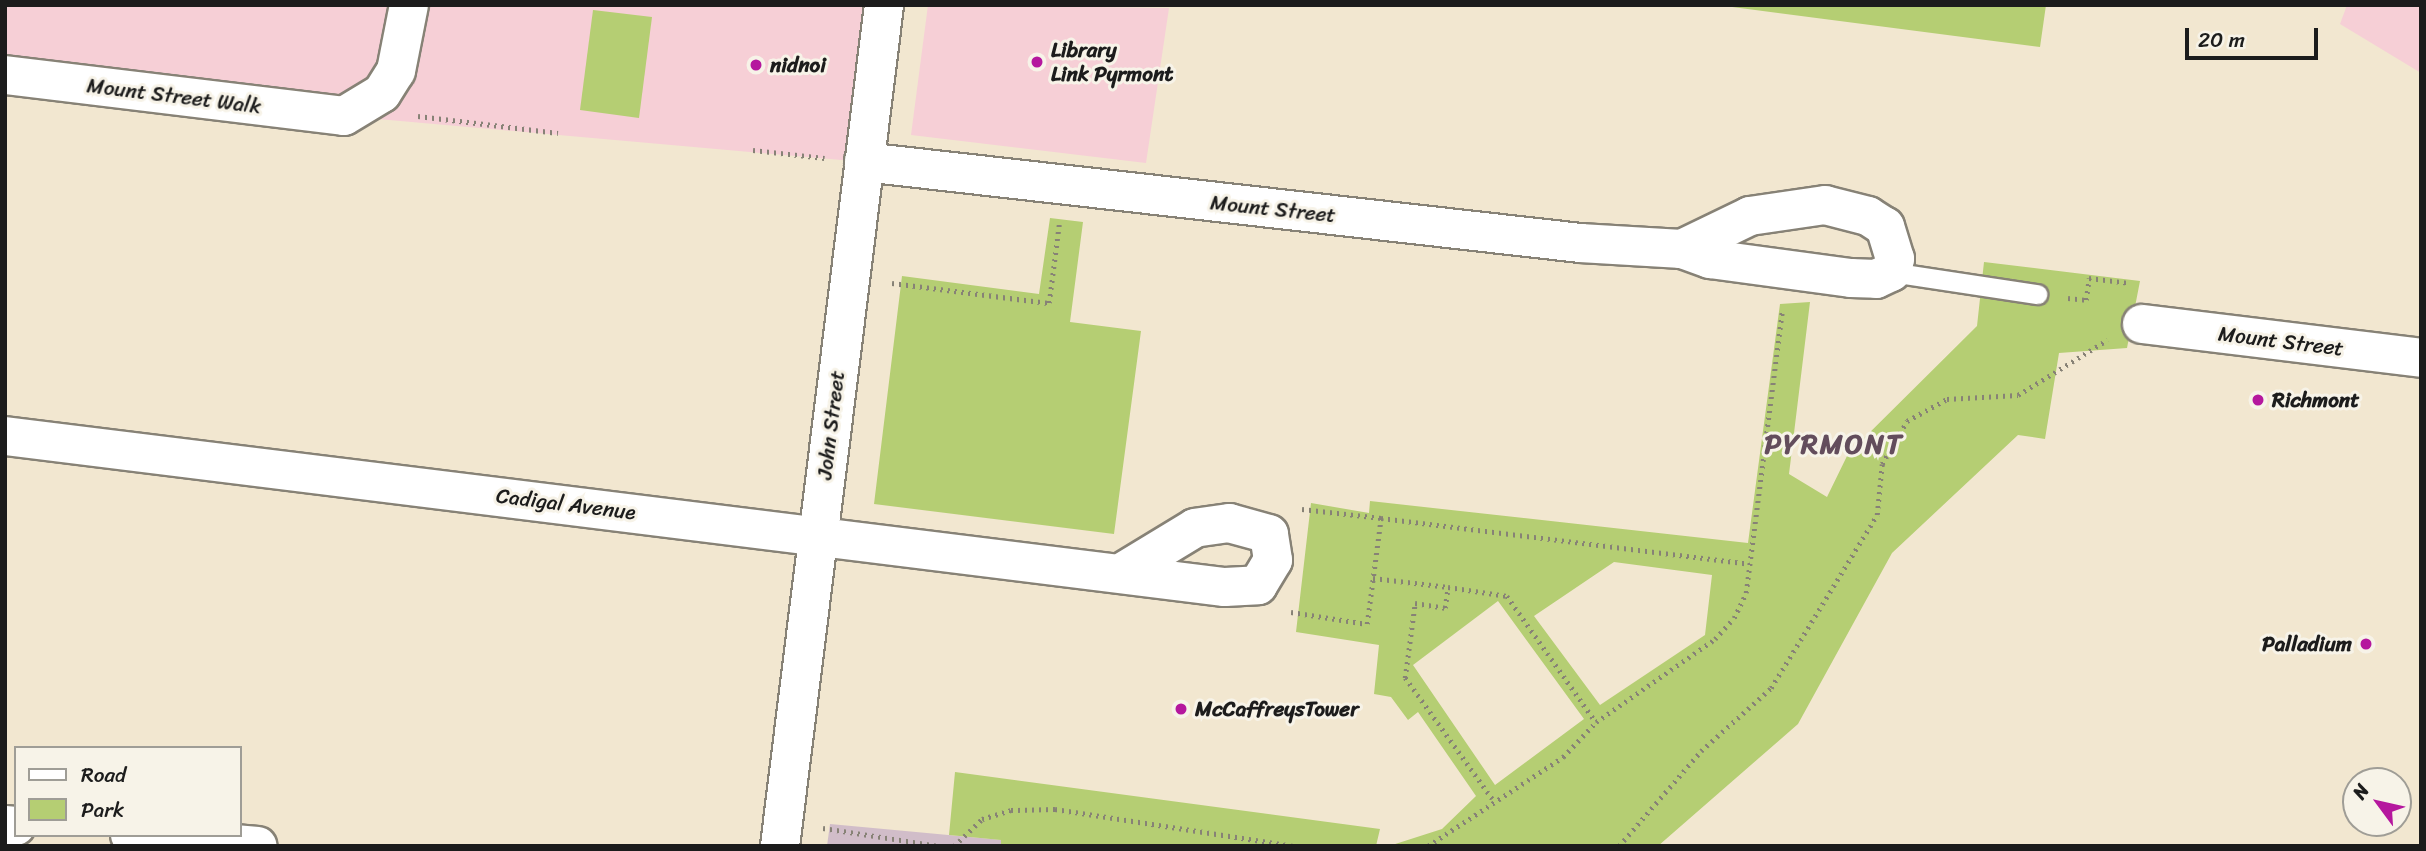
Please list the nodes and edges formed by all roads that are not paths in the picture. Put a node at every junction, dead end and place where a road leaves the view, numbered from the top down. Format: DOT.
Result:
graph roads {
  1 [pos="409,5"];
  2 [pos="884,5"];
  3 [pos="5,75"];
  4 [pos="864,162"];
  5 [pos="1682,249"];
  6 [pos="1891,272"];
  7 [pos="2037,294"];
  8 [pos="2142,324"];
  9 [pos="2421,358"];
  10 [pos="5,436"];
  11 [pos="817,535"];
  12 [pos="1126,570"];
  13 [pos="153,837"];
  14 [pos="258,846"];
  15 [pos="780,846"];
  1 -- 3 [label="street, Mount Street Walk"];
  2 -- 4 [label="street, John Street"];
  4 -- 5 [label="street, Mount Street"];
  4 -- 11 [label="street, John Street"];
  5 -- 6 [label="street, Mount Street"];
  5 -- 6 [label="street, Mount Street"];
  6 -- 7 [label="lane, Mount Street"];
  8 -- 9 [label="street, Mount Street"];
  10 -- 11 [label="street, Cadigal Avenue"];
  11 -- 12 [label="street, Cadigal Avenue"];
  11 -- 15 [label="street, John Street"];
  13 -- 14 [label="street"];
}
